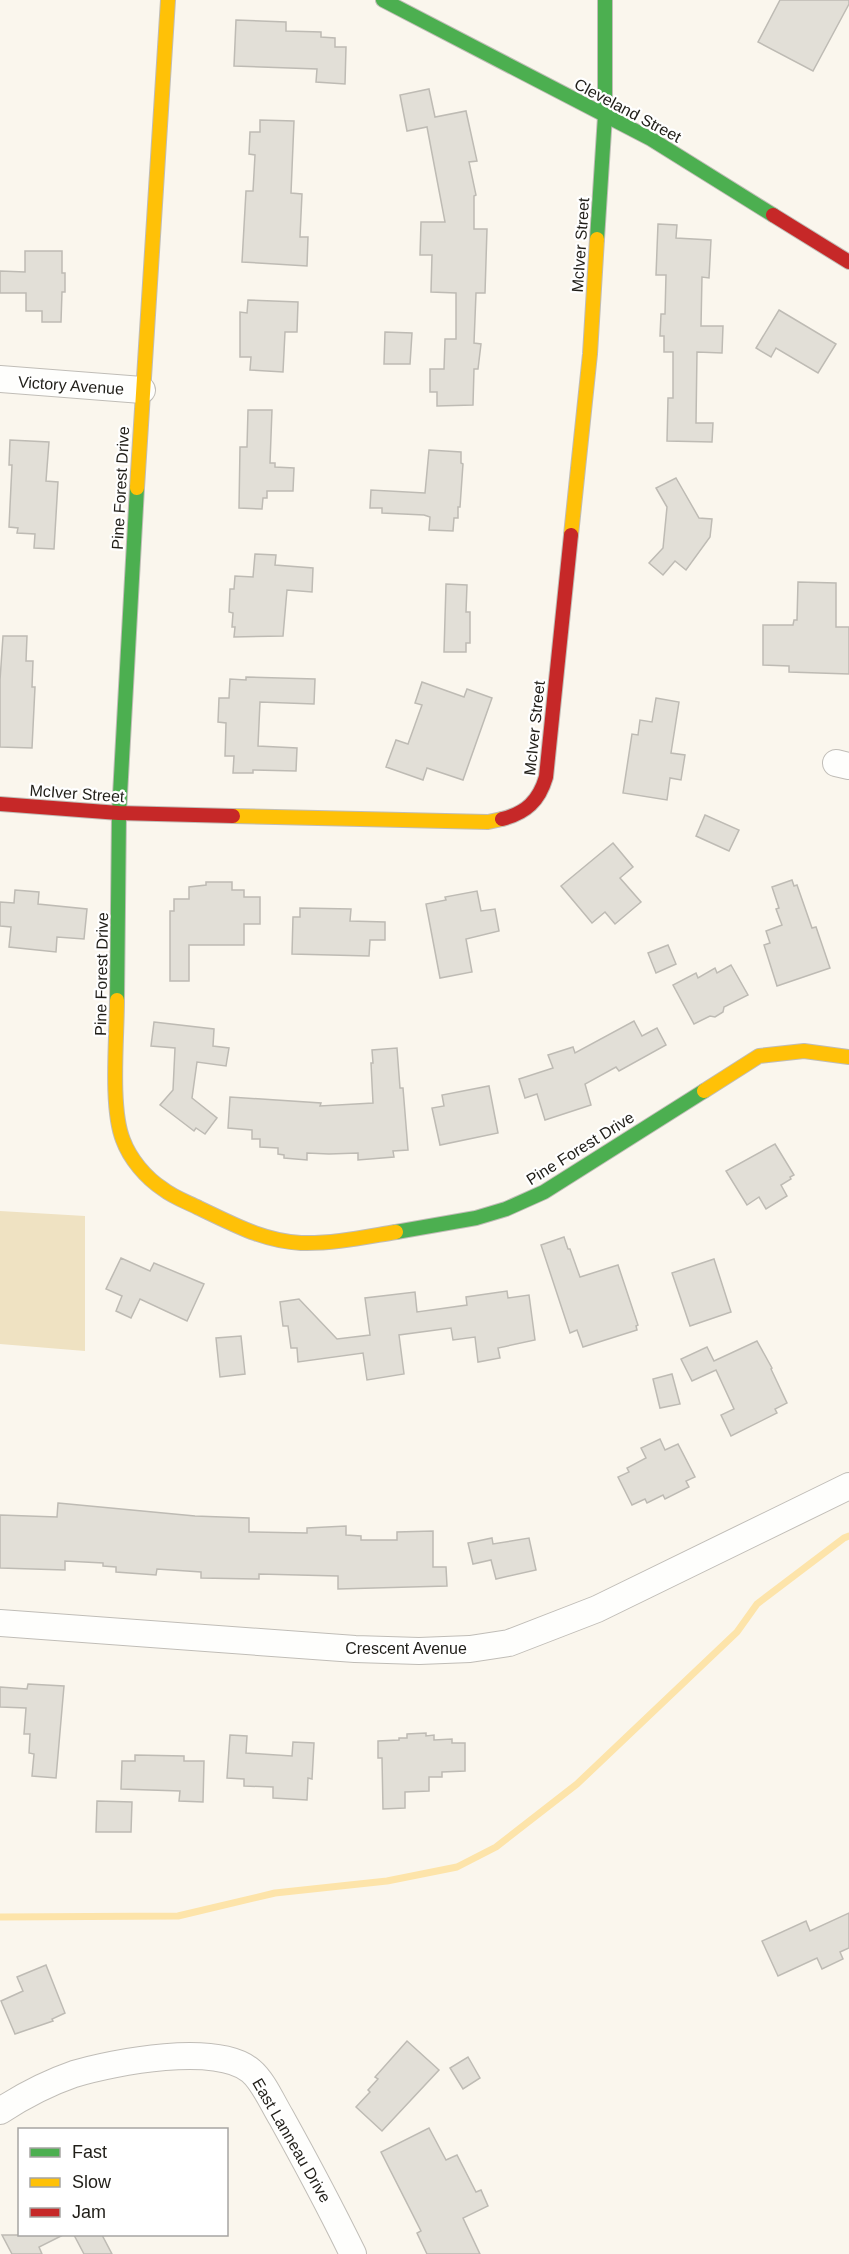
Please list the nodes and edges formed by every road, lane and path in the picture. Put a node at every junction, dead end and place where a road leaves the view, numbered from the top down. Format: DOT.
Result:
graph roads {
  1 [pos="168,0"];
  2 [pos="383,0"];
  3 [pos="605,0"];
  4 [pos="605,116"];
  5 [pos="849,262"];
  6 [pos="0,379"];
  7 [pos="142,390"];
  8 [pos="0,804"];
  9 [pos="119,813"];
  10 [pos="849,1056"];
  11 [pos="849,1486"];
  12 [pos="0,1623"];
  13 [pos="0,2111"];
  14 [pos="353,2254"];
  1 -- 7 [label="street, Pine Forest Drive"];
  2 -- 4 [label="street, Cleveland Street"];
  3 -- 4 [label="street, McIver Street"];
  4 -- 5 [label="street, Cleveland Street"];
  4 -- 9 [label="street, McIver Street"];
  6 -- 7 [label="street, Victory Avenue"];
  7 -- 9 [label="street, Pine Forest Drive"];
  8 -- 9 [label="street, McIver Street"];
  9 -- 10 [label="street, Pine Forest Drive"];
  11 -- 12 [label="street, Crescent Avenue"];
  13 -- 14 [label="street, East Lanneau Drive"];
}
